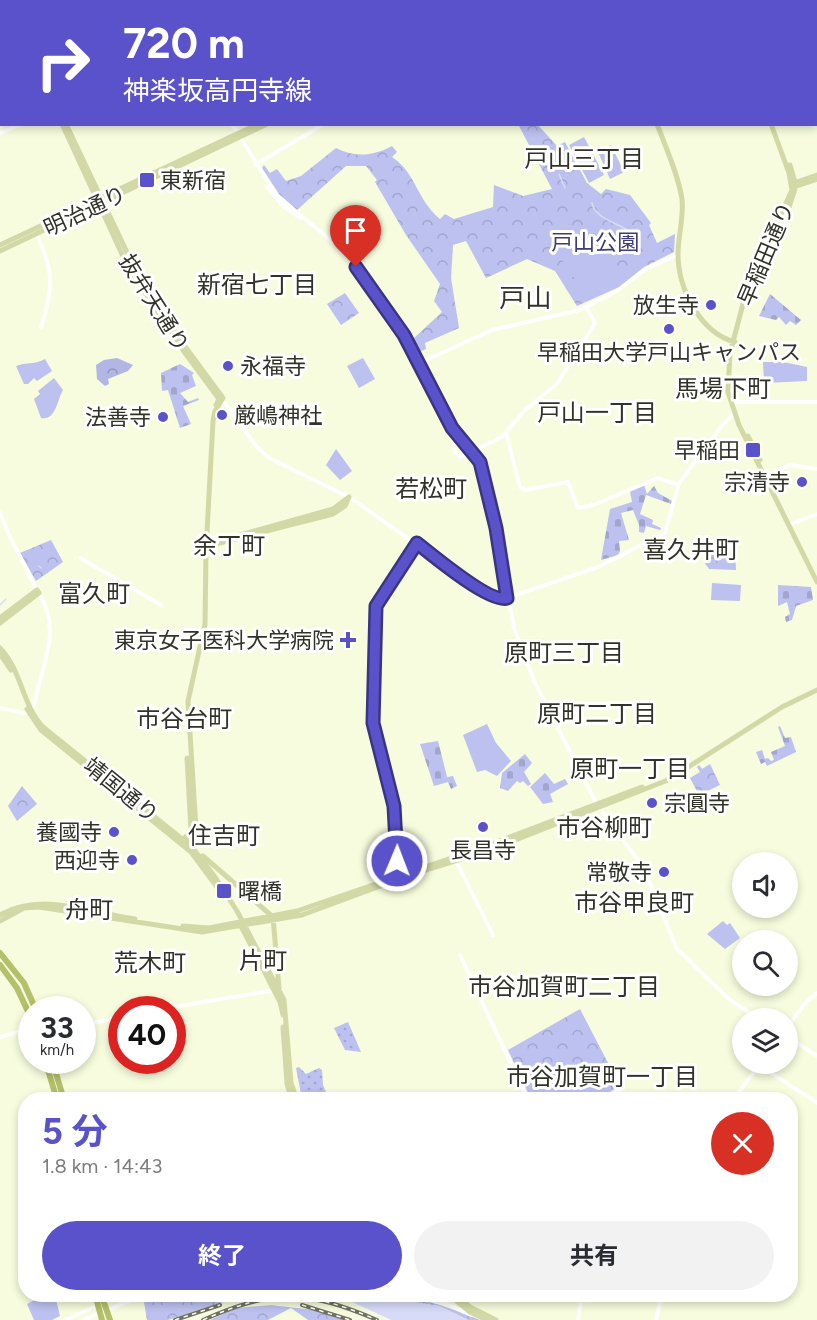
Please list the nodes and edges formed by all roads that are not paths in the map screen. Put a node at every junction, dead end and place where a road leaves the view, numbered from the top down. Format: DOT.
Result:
graph roads {
  1 [pos="17,126"];
  2 [pos="63,126"];
  3 [pos="67,126"];
  4 [pos="233,126"];
  5 [pos="255,126"];
  6 [pos="263,126"];
  7 [pos="321,126"];
  8 [pos="658,126"];
  9 [pos="773,126"];
  10 [pos="0,134"];
  11 [pos="239,137"];
  12 [pos="256,165"];
  13 [pos="817,179"];
  14 [pos="794,185"];
  15 [pos="100,202"];
  16 [pos="36,231"];
  17 [pos="0,245"];
  18 [pos="0,250"];
  19 [pos="678,255"];
  20 [pos="154,299"];
  21 [pos="586,307"];
  22 [pos="40,327"];
  23 [pos="735,342"];
  24 [pos="192,351"];
  25 [pos="420,363"];
  26 [pos="222,401"];
  27 [pos="732,402"];
  28 [pos="817,402"];
  29 [pos="735,413"];
  30 [pos="452,428"];
  31 [pos="506,433"];
  32 [pos="472,450"];
  33 [pos="817,469"];
  34 [pos="766,476"];
  35 [pos="678,484"];
  36 [pos="349,497"];
  37 [pos="0,512"];
  38 [pos="817,513"];
  39 [pos="790,524"];
  40 [pos="417,543"];
  41 [pos="205,545"];
  42 [pos="80,558"];
  43 [pos="817,574"];
  44 [pos="817,582"];
  45 [pos="38,592"];
  46 [pos="507,598"];
  47 [pos="161,604"];
  48 [pos="0,618"];
  49 [pos="0,623"];
  50 [pos="0,648"];
  51 [pos="0,654"];
  52 [pos="817,690"];
  53 [pos="0,708"];
  54 [pos="30,711"];
  55 [pos="668,780"];
  56 [pos="598,805"];
  57 [pos="184,843"];
  58 [pos="199,853"];
  59 [pos="455,859"];
  60 [pos="218,868"];
  61 [pos="209,872"];
  62 [pos="400,876"];
  63 [pos="0,915"];
  64 [pos="273,919"];
  65 [pos="0,921"];
  66 [pos="214,929"];
  67 [pos="493,935"];
  68 [pos="0,953"];
  69 [pos="460,955"];
  70 [pos="0,965"];
  71 [pos="278,972"];
  72 [pos="277,986"];
  73 [pos="817,993"];
  74 [pos="21,996"];
  75 [pos="29,996"];
  76 [pos="186,1004"];
  77 [pos="742,1008"];
  78 [pos="798,1013"];
  79 [pos="18,1032"];
  80 [pos="0,1037"];
  81 [pos="798,1044"];
  82 [pos="817,1056"];
  83 [pos="49,1074"];
  84 [pos="56,1074"];
  85 [pos="752,1074"];
  86 [pos="774,1074"];
  87 [pos="623,1088"];
  88 [pos="55,1092"];
  89 [pos="62,1092"];
  90 [pos="290,1092"];
  91 [pos="294,1092"];
  92 [pos="524,1092"];
  93 [pos="616,1092"];
  94 [pos="739,1092"];
  95 [pos="817,1103"];
  96 [pos="105,1302"];
  97 [pos="125,1302"];
  98 [pos="438,1302"];
  99 [pos="460,1302"];
  100 [pos="462,1302"];
  101 [pos="581,1302"];
  102 [pos="661,1302"];
  103 [pos="100,1304"];
  104 [pos="102,1311"];
  105 [pos="477,1316"];
  106 [pos="65,1320"];
  107 [pos="83,1320"];
  108 [pos="102,1320"];
  109 [pos="110,1320"];
  110 [pos="487,1320"];
  111 [pos="496,1320"];
  112 [pos="578,1320"];
  113 [pos="656,1320"];
  1 -- 10 [label="street"];
  2 -- 15 [label="main road"];
  3 -- 15 [label="main road"];
  4 -- 11 [label="street"];
  5 -- 11 [label="main road, 明治通り"];
  6 -- 11 [label="main road, 明治通り"];
  7 -- 12 [label="street"];
  8 -- 19 [label="main road"];
  9 -- 14 [label="main road, 早稲田通り"];
  11 -- 12 [label="street"];
  11 -- 15 [label="main road, 明治通り"];
  12 -- 25 [label="street"];
  13 -- 14 [label="main road"];
  14 -- 23 [label="main road, 早稲田通り"];
  15 -- 16 [label="main road, 明治通り"];
  15 -- 20 [label="main road, 抜弁天通り"];
  15 -- 26 [label="main road, 抜弁天通り"];
  16 -- 17 [label="main road, 明治通り"];
  16 -- 18 [label="main road, 明治通り"];
  16 -- 22 [label="street"];
  19 -- 21 [label="street"];
  19 -- 23 [label="main road"];
  20 -- 24 [label="main road"];
  20 -- 26 [label="main road, 抜弁天通り"];
  21 -- 25 [label="street"];
  21 -- 31 [label="street"];
  23 -- 27 [label="main road, 早稲田通り"];
  25 -- 30 [label="street"];
  26 -- 36 [label="street"];
  26 -- 41 [label="main road"];
  27 -- 28 [label="street"];
  27 -- 29 [label="main road, 早稲田通り"];
  29 -- 34 [label="main road, 早稲田通り"];
  29 -- 35 [label="street"];
  30 -- 32 [label="street"];
  30 -- 32 [label="street"];
  31 -- 32 [label="street"];
  31 -- 35 [label="street"];
  32 -- 46 [label="street"];
  33 -- 34 [label="street"];
  34 -- 39 [label="main road, 早稲田通り"];
  35 -- 46 [label="street"];
  36 -- 40 [label="street"];
  36 -- 41 [label="main road"];
  37 -- 45 [label="street"];
  38 -- 39 [label="street"];
  39 -- 43 [label="main road, 早稲田通り"];
  39 -- 44 [label="main road, 早稲田通り"];
  40 -- 46 [label="street"];
  40 -- 62 [label="street"];
  41 -- 57 [label="main road"];
  42 -- 47 [label="street"];
  45 -- 48 [label="main road"];
  45 -- 49 [label="main road"];
  45 -- 54 [label="street"];
  46 -- 56 [label="street"];
  50 -- 54 [label="main road, 靖国通り"];
  51 -- 54 [label="main road, 靖国通り"];
  52 -- 55 [label="main road"];
  53 -- 54 [label="street"];
  54 -- 57 [label="main road, 靖国通り"];
  55 -- 56 [label="main road"];
  55 -- 56 [label="main road"];
  56 -- 59 [label="main road"];
  56 -- 77 [label="street"];
  57 -- 58 [label="main road, 靖国通り"];
  57 -- 61 [label="main road, 靖国通り"];
  58 -- 60 [label="main road"];
  58 -- 61 [label="main road, 靖国通り"];
  59 -- 62 [label="main road"];
  59 -- 67 [label="street"];
  60 -- 61 [label="main road"];
  60 -- 64 [label="main road"];
  61 -- 72 [label="main road, 靖国通り"];
  61 -- 72 [label="main road, 靖国通り"];
  62 -- 64 [label="main road"];
  63 -- 66 [label="main road"];
  64 -- 66 [label="main road"];
  64 -- 71 [label="main road"];
  65 -- 66 [label="main road"];
  68 -- 75 [label="highway"];
  69 -- 92 [label="street"];
  70 -- 74 [label="highway"];
  71 -- 72 [label="main road"];
  71 -- 72 [label="main road"];
  72 -- 76 [label="street"];
  72 -- 90 [label="main road, 靖国通り"];
  72 -- 91 [label="main road, 靖国通り"];
  73 -- 78 [label="street"];
  79 -- 80 [label="street"];
  81 -- 82 [label="street"];
  83 -- 88 [label="highway"];
  84 -- 89 [label="highway"];
  85 -- 94 [label="street"];
  86 -- 95 [label="street"];
  87 -- 93 [label="street"];
  96 -- 103 [label="street"];
  97 -- 104 [label="street"];
  98 -- 105 [label="street"];
  99 -- 105 [label="main road"];
  100 -- 111 [label="main road"];
  101 -- 112 [label="street"];
  102 -- 113 [label="street"];
  103 -- 104 [label="highway"];
  103 -- 106 [label="street"];
  104 -- 107 [label="street"];
  104 -- 108 [label="highway"];
  104 -- 109 [label="highway"];
  105 -- 110 [label="main road"];
}
